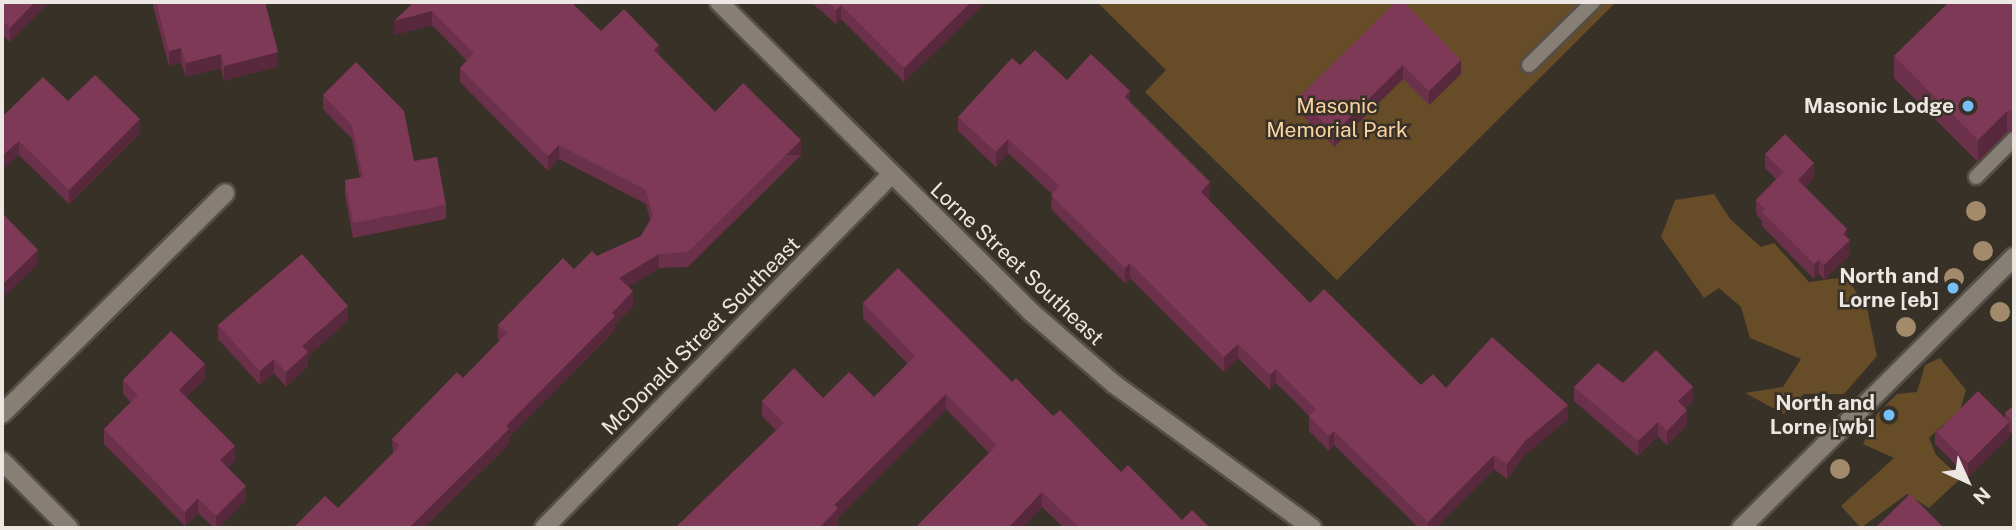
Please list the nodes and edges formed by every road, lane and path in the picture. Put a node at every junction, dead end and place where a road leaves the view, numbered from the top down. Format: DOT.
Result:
graph roads {
  1 [pos="719,2"];
  2 [pos="1593,2"];
  3 [pos="1529,65"];
  4 [pos="2014,139"];
  5 [pos="890,176"];
  6 [pos="1976,177"];
  7 [pos="225,193"];
  8 [pos="2014,257"];
  9 [pos="2,414"];
  10 [pos="2,461"];
  11 [pos="1750,525"];
  12 [pos="69,528"];
  13 [pos="544,528"];
  14 [pos="1312,528"];
  1 -- 5 [label="street, Lorne Street Southeast"];
  2 -- 3 [label="lane"];
  4 -- 6 [label="lane"];
  5 -- 13 [label="street, McDonald Street Southeast"];
  5 -- 14 [label="street, Lorne Street Southeast"];
  7 -- 9 [label="street"];
  8 -- 11 [label="street"];
  10 -- 12 [label="street"];
}
